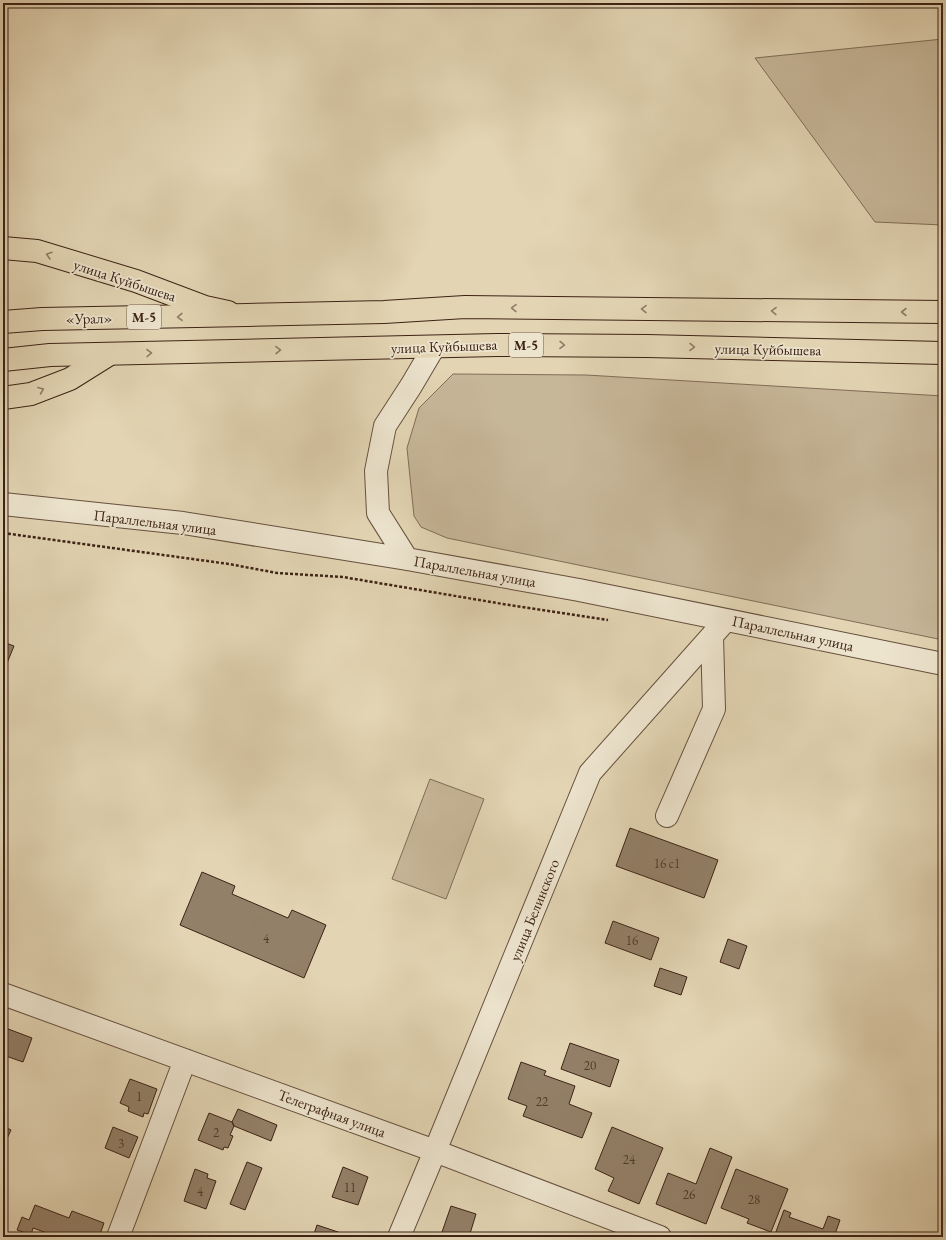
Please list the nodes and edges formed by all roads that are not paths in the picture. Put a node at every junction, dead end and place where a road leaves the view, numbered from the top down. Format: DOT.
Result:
graph roads {
  1 [pos="3,248"];
  2 [pos="943,312"];
  3 [pos="247,316"];
  4 [pos="3,322"];
  5 [pos="434,347"];
  6 [pos="110,354"];
  7 [pos="943,354"];
  8 [pos="3,360"];
  9 [pos="3,398"];
  10 [pos="3,504"];
  11 [pos="407,559"];
  12 [pos="726,620"];
  13 [pos="712,636"];
  14 [pos="943,664"];
  15 [pos="667,816"];
  16 [pos="3,994"];
  17 [pos="185,1060"];
  18 [pos="435,1151"];
  19 [pos="654,1236"];
  20 [pos="118,1237"];
  21 [pos="399,1237"];
  3 -- 1 [label="main road, улица Куйбышева, one-way"];
  2 -- 3 [label="main road, улица Куйбышева / М-5, one-way"];
  3 -- 4 [label="main road, «Урал» / М-5, one-way"];
  6 -- 5 [label="main road, улица Куйбышева / М-5, one-way"];
  5 -- 7 [label="main road, улица Куйбышева / М-5, one-way"];
  5 -- 11 [label="street"];
  6 -- 8 [label="main road, М-5"];
  9 -- 6 [label="main road, one-way"];
  10 -- 11 [label="street, Параллельная улица"];
  11 -- 12 [label="street, Параллельная улица"];
  12 -- 13 [label="street, улица Белинского"];
  12 -- 14 [label="street, Параллельная улица"];
  13 -- 15 [label="street"];
  13 -- 18 [label="street, улица Белинского"];
  16 -- 17 [label="street, Телеграфная улица"];
  17 -- 18 [label="street, Телеграфная улица"];
  17 -- 20 [label="street"];
  18 -- 19 [label="street, Телеграфная улица"];
  18 -- 21 [label="street, улица Белинского"];
}
